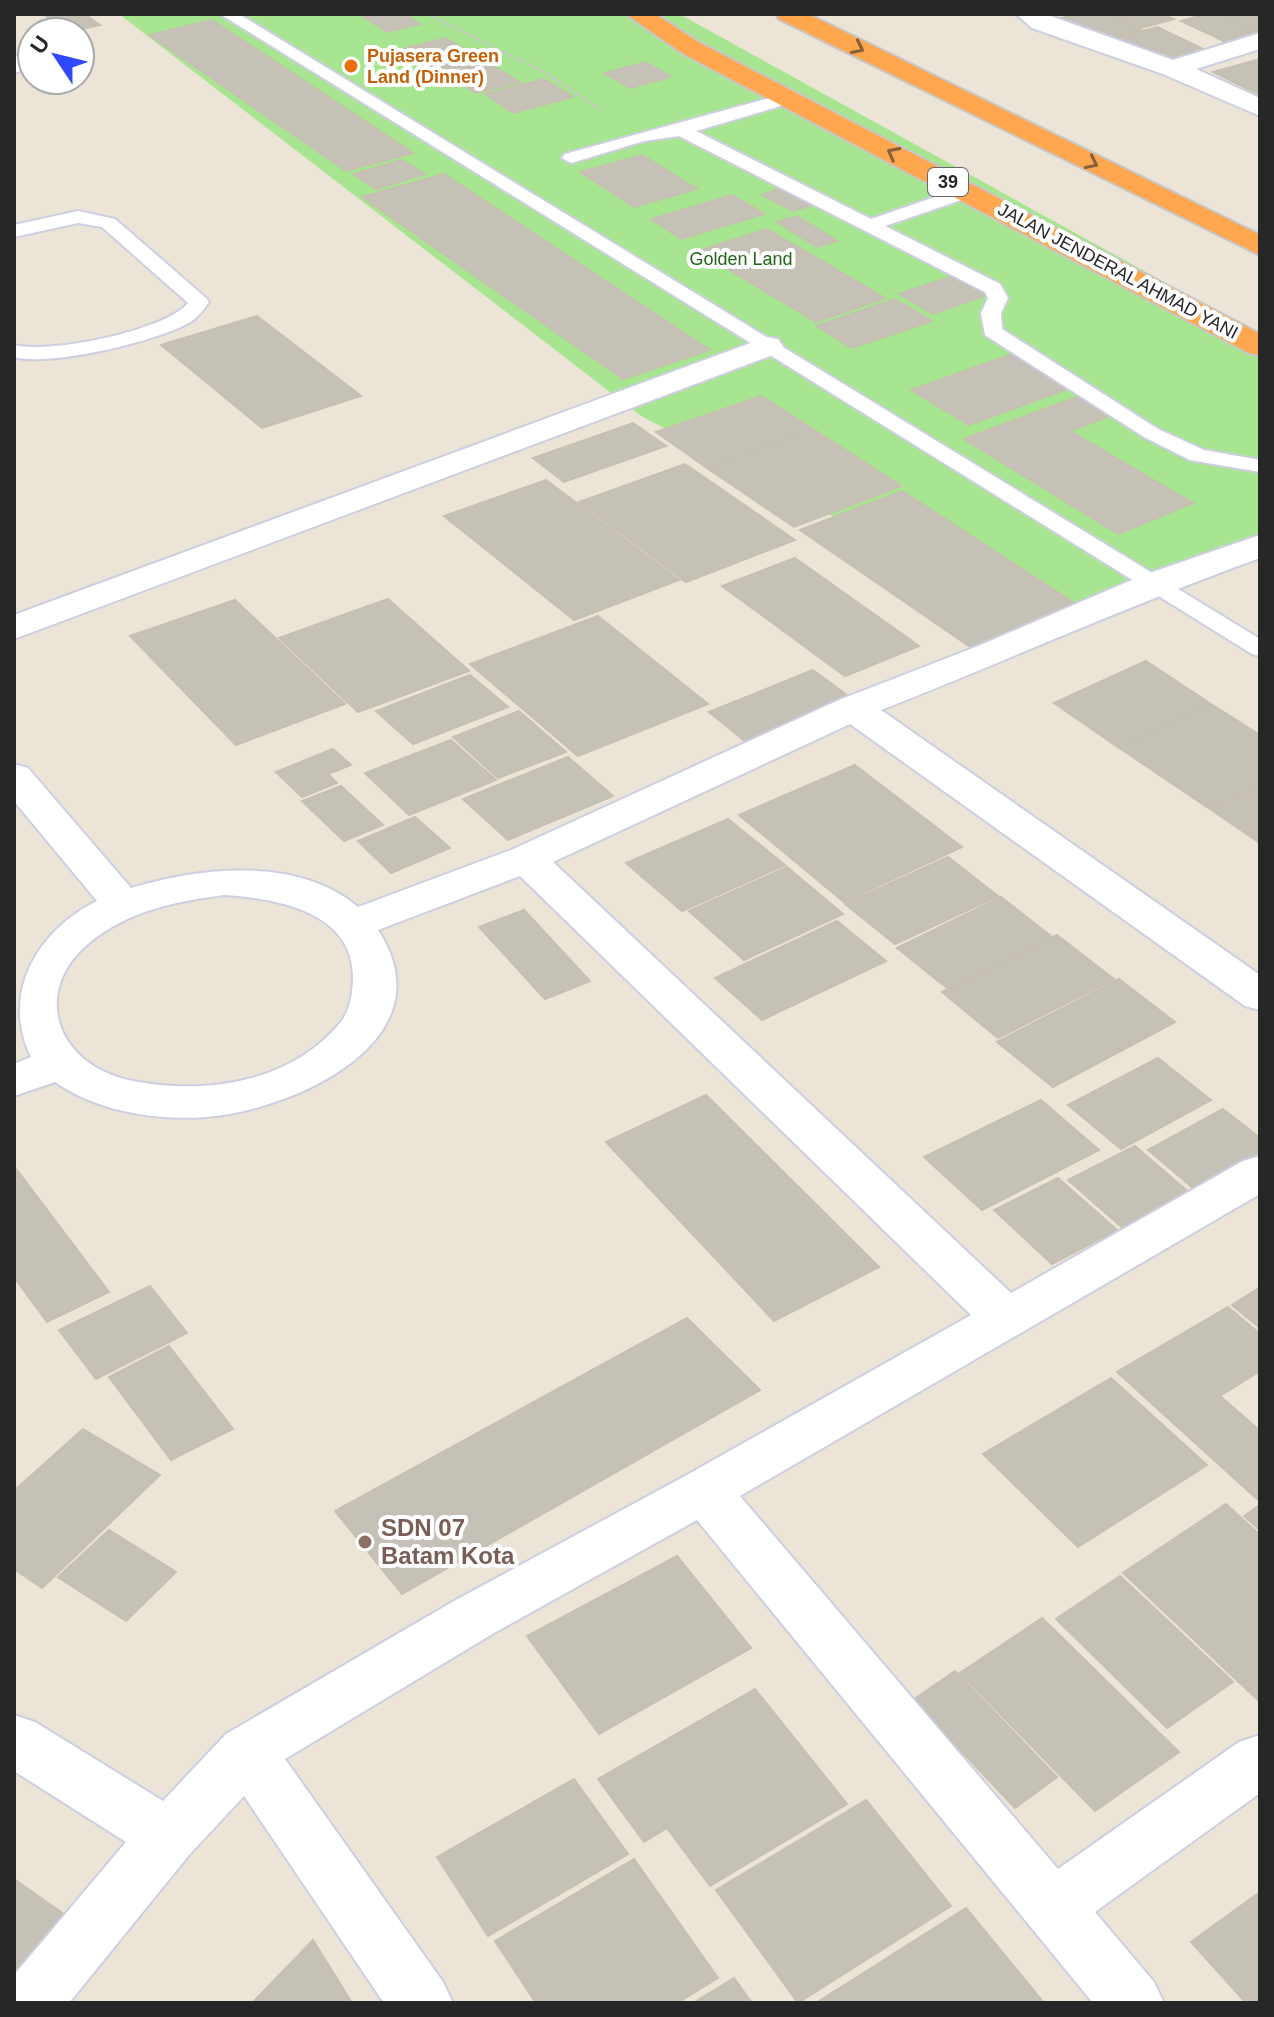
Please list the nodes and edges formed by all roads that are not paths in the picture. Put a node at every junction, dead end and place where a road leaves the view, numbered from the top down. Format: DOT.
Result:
graph roads {
  1 [pos="228,14"];
  2 [pos="788,14"];
  3 [pos="1028,14"];
  4 [pos="637,18"];
  5 [pos="1260,41"];
  6 [pos="1172,68"];
  7 [pos="788,98"];
  8 [pos="1260,108"];
  9 [pos="681,130"];
  10 [pos="571,158"];
  11 [pos="967,192"];
  12 [pos="871,225"];
  13 [pos="14,231"];
  14 [pos="1260,246"];
  15 [pos="767,346"];
  16 [pos="1260,346"];
  17 [pos="14,351"];
  18 [pos="1260,466"];
  19 [pos="1260,546"];
  20 [pos="1154,584"];
  21 [pos="14,628"];
  22 [pos="1260,649"];
  23 [pos="853,708"];
  24 [pos="14,776"];
  25 [pos="526,859"];
  26 [pos="122,904"];
  27 [pos="353,924"];
  28 [pos="1260,996"];
  29 [pos="60,1062"];
  30 [pos="14,1081"];
  31 [pos="1260,1173"];
  32 [pos="1006,1318"];
  33 [pos="704,1491"];
  34 [pos="14,1740"];
  35 [pos="247,1752"];
  36 [pos="1260,1760"];
  37 [pos="168,1836"];
  38 [pos="1051,1908"];
  39 [pos="30,2003"];
  40 [pos="421,2003"];
  41 [pos="1132,2003"];
  1 -- 15 [label="lane"];
  2 -- 14 [label="highway, one-way"];
  3 -- 6 [label="street"];
  4 -- 7 [label="highway, JALAN JENDERAL AHMAD YANI / 39"];
  5 -- 6 [label="street"];
  6 -- 8 [label="street"];
  7 -- 9 [label="lane"];
  11 -- 7 [label="highway, JALAN JENDERAL AHMAD YANI / 39, one-way"];
  9 -- 10 [label="lane"];
  9 -- 12 [label="lane"];
  11 -- 12 [label="lane"];
  11 -- 16 [label="highway, JALAN JENDERAL AHMAD YANI / 39"];
  12 -- 18 [label="lane"];
  13 -- 17 [label="lane"];
  15 -- 20 [label="lane"];
  15 -- 21 [label="street"];
  19 -- 20 [label="street"];
  20 -- 22 [label="lane"];
  20 -- 23 [label="street"];
  23 -- 25 [label="street"];
  23 -- 28 [label="street"];
  24 -- 26 [label="street"];
  25 -- 27 [label="street"];
  25 -- 32 [label="street"];
  26 -- 27 [label="street"];
  26 -- 29 [label="street"];
  27 -- 29 [label="street"];
  29 -- 30 [label="street"];
  31 -- 32 [label="street"];
  32 -- 33 [label="street"];
  33 -- 35 [label="street"];
  33 -- 38 [label="street"];
  34 -- 37 [label="street"];
  35 -- 37 [label="street"];
  35 -- 40 [label="street"];
  36 -- 38 [label="street"];
  37 -- 39 [label="street"];
  38 -- 41 [label="street"];
}
